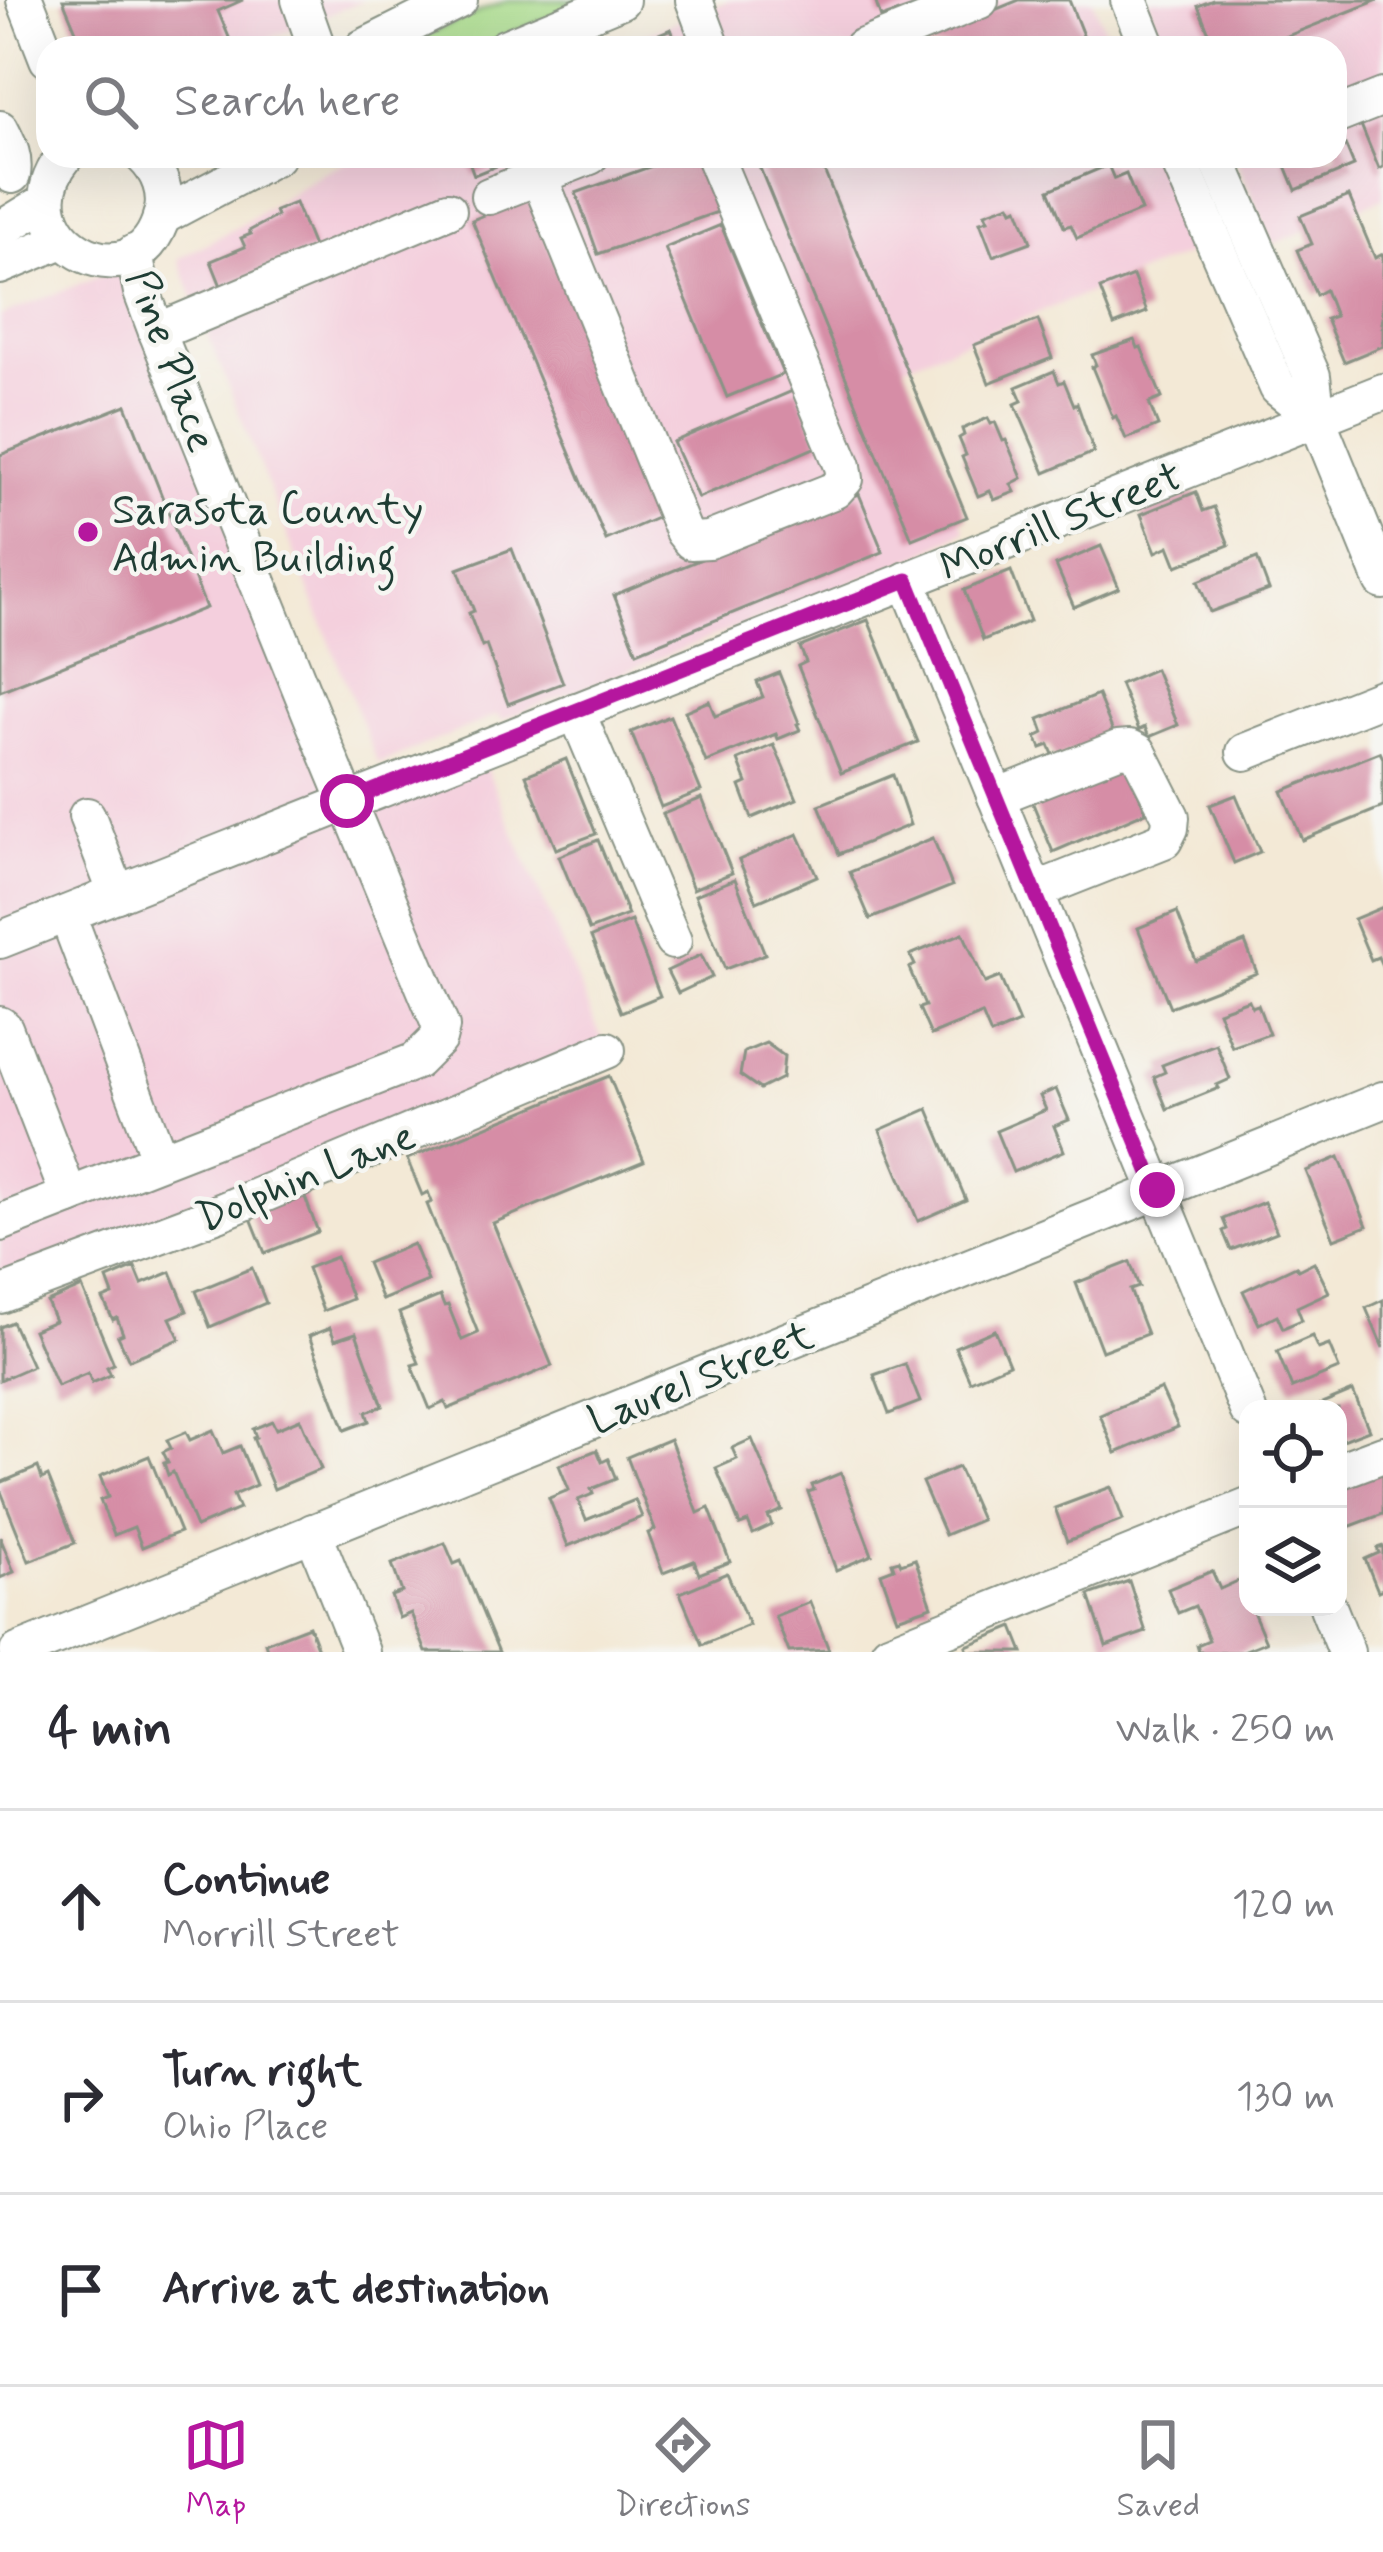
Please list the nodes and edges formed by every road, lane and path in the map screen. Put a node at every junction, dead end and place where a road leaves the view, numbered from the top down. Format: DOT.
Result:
graph roads {
  1 [pos="25,0"];
  2 [pos="300,0"];
  3 [pos="459,0"];
  4 [pos="621,0"];
  5 [pos="694,0"];
  6 [pos="980,0"];
  7 [pos="1129,0"];
  8 [pos="39,36"];
  9 [pos="313,36"];
  10 [pos="387,36"];
  11 [pos="534,36"];
  12 [pos="708,36"];
  13 [pos="891,36"];
  14 [pos="1143,36"];
  15 [pos="1383,97"];
  16 [pos="1347,111"];
  17 [pos="0,129"];
  18 [pos="56,168"];
  19 [pos="152,168"];
  20 [pos="254,168"];
  21 [pos="561,168"];
  22 [pos="719,168"];
  23 [pos="1182,168"];
  24 [pos="1228,168"];
  25 [pos="13,175"];
  26 [pos="539,177"];
  27 [pos="489,196"];
  28 [pos="44,203"];
  29 [pos="448,210"];
  30 [pos="161,218"];
  31 [pos="0,230"];
  32 [pos="60,242"];
  33 [pos="134,253"];
  34 [pos="0,266"];
  35 [pos="158,332"];
  36 [pos="1383,392"];
  37 [pos="1317,418"];
  38 [pos="907,580"];
  39 [pos="1383,580"];
  40 [pos="1383,697"];
  41 [pos="576,711"];
  42 [pos="1245,752"];
  43 [pos="996,797"];
  44 [pos="347,801"];
  45 [pos="87,816"];
  46 [pos="1035,891"];
  47 [pos="117,894"];
  48 [pos="67,914"];
  49 [pos="0,940"];
  50 [pos="674,941"];
  51 [pos="0,1025"];
  52 [pos="607,1050"];
  53 [pos="1383,1100"];
  54 [pos="160,1160"];
  55 [pos="1157,1190"];
  56 [pos="69,1196"];
  57 [pos="0,1222"];
  58 [pos="0,1295"];
  59 [pos="1244,1400"];
  60 [pos="1383,1454"];
  61 [pos="1347,1468"];
  62 [pos="1246,1508"];
  63 [pos="313,1532"];
  64 [pos="1332,1616"];
  65 [pos="18,1652"];
  66 [pos="361,1652"];
  67 [pos="889,1652"];
  68 [pos="1346,1652"];
  1 -- 8 [label="street"];
  2 -- 9 [label="street"];
  3 -- 10 [label="street"];
  4 -- 11 [label="street"];
  5 -- 12 [label="street"];
  6 -- 13 [label="street"];
  7 -- 14 [label="street"];
  15 -- 16 [label="street"];
  17 -- 25 [label="street"];
  18 -- 28 [label="street"];
  19 -- 30 [label="street"];
  20 -- 30 [label="street"];
  21 -- 26 [label="street"];
  22 -- 26 [label="street"];
  23 -- 37 [label="street"];
  24 -- 37 [label="street"];
  26 -- 27 [label="street"];
  28 -- 31 [label="street"];
  28 -- 32 [label="street"];
  29 -- 35 [label="street"];
  30 -- 33 [label="street"];
  32 -- 33 [label="street"];
  32 -- 34 [label="street"];
  33 -- 35 [label="street, Pine Place"];
  35 -- 44 [label="street, Pine Place"];
  36 -- 37 [label="street, Morrill Street"];
  37 -- 38 [label="street, Morrill Street"];
  37 -- 39 [label="street"];
  38 -- 41 [label="street, Morrill Street"];
  38 -- 43 [label="street"];
  40 -- 42 [label="street"];
  41 -- 44 [label="street, Morrill Street"];
  41 -- 50 [label="street"];
  43 -- 46 [label="street"];
  43 -- 46 [label="street"];
  44 -- 47 [label="street, Morrill Street"];
  44 -- 54 [label="street, Pine Place"];
  45 -- 47 [label="street"];
  46 -- 55 [label="street"];
  47 -- 48 [label="street, Morrill Street"];
  48 -- 49 [label="street, Morrill Street"];
  48 -- 54 [label="street"];
  51 -- 56 [label="street"];
  52 -- 58 [label="street, Dolphin Lane"];
  53 -- 55 [label="street, Laurel Street"];
  54 -- 56 [label="street"];
  55 -- 59 [label="street"];
  55 -- 63 [label="street, Laurel Street"];
  56 -- 57 [label="street"];
  60 -- 61 [label="street"];
  62 -- 67 [label="street"];
  63 -- 65 [label="street, Laurel Street"];
  63 -- 66 [label="street"];
  64 -- 68 [label="street"];
}
